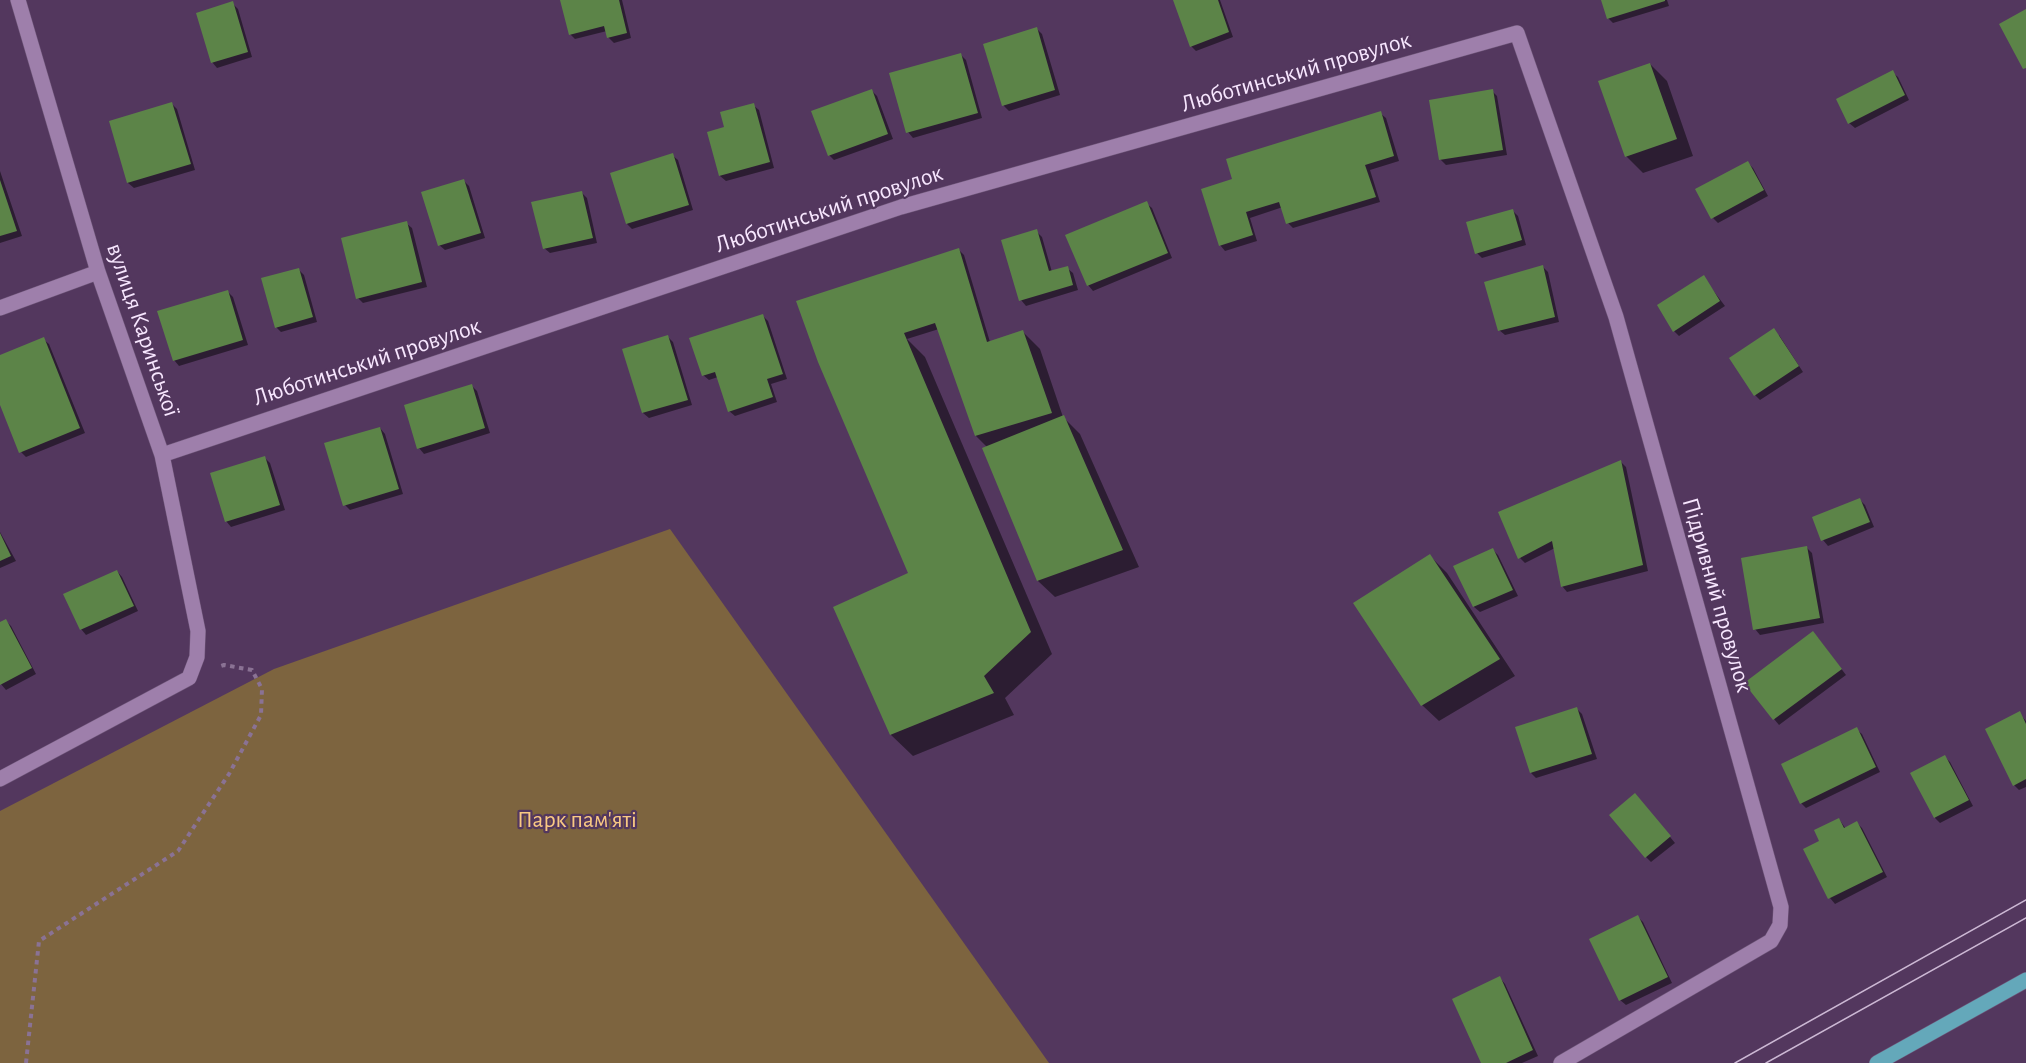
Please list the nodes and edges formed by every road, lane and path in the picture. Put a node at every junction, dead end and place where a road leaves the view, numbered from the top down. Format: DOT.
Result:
graph roads {
  1 [pos="18,0"];
  2 [pos="1517,33"];
  3 [pos="98,272"];
  4 [pos="0,308"];
  5 [pos="162,454"];
  6 [pos="189,678"];
  7 [pos="0,779"];
  8 [pos="2026,980"];
  9 [pos="26,1063"];
  10 [pos="1561,1063"];
  11 [pos="1877,1063"];
  1 -- 3 [label="street, вулиця Каринської"];
  2 -- 5 [label="street, Люботинський провулок"];
  2 -- 10 [label="street, Підривний провулок"];
  3 -- 4 [label="street"];
  3 -- 5 [label="street, вулиця Каринської"];
  5 -- 6 [label="street, вулиця Каринської"];
  6 -- 7 [label="street"];
  6 -- 9 [label="path"];
  8 -- 11 [label="main road"];
}
